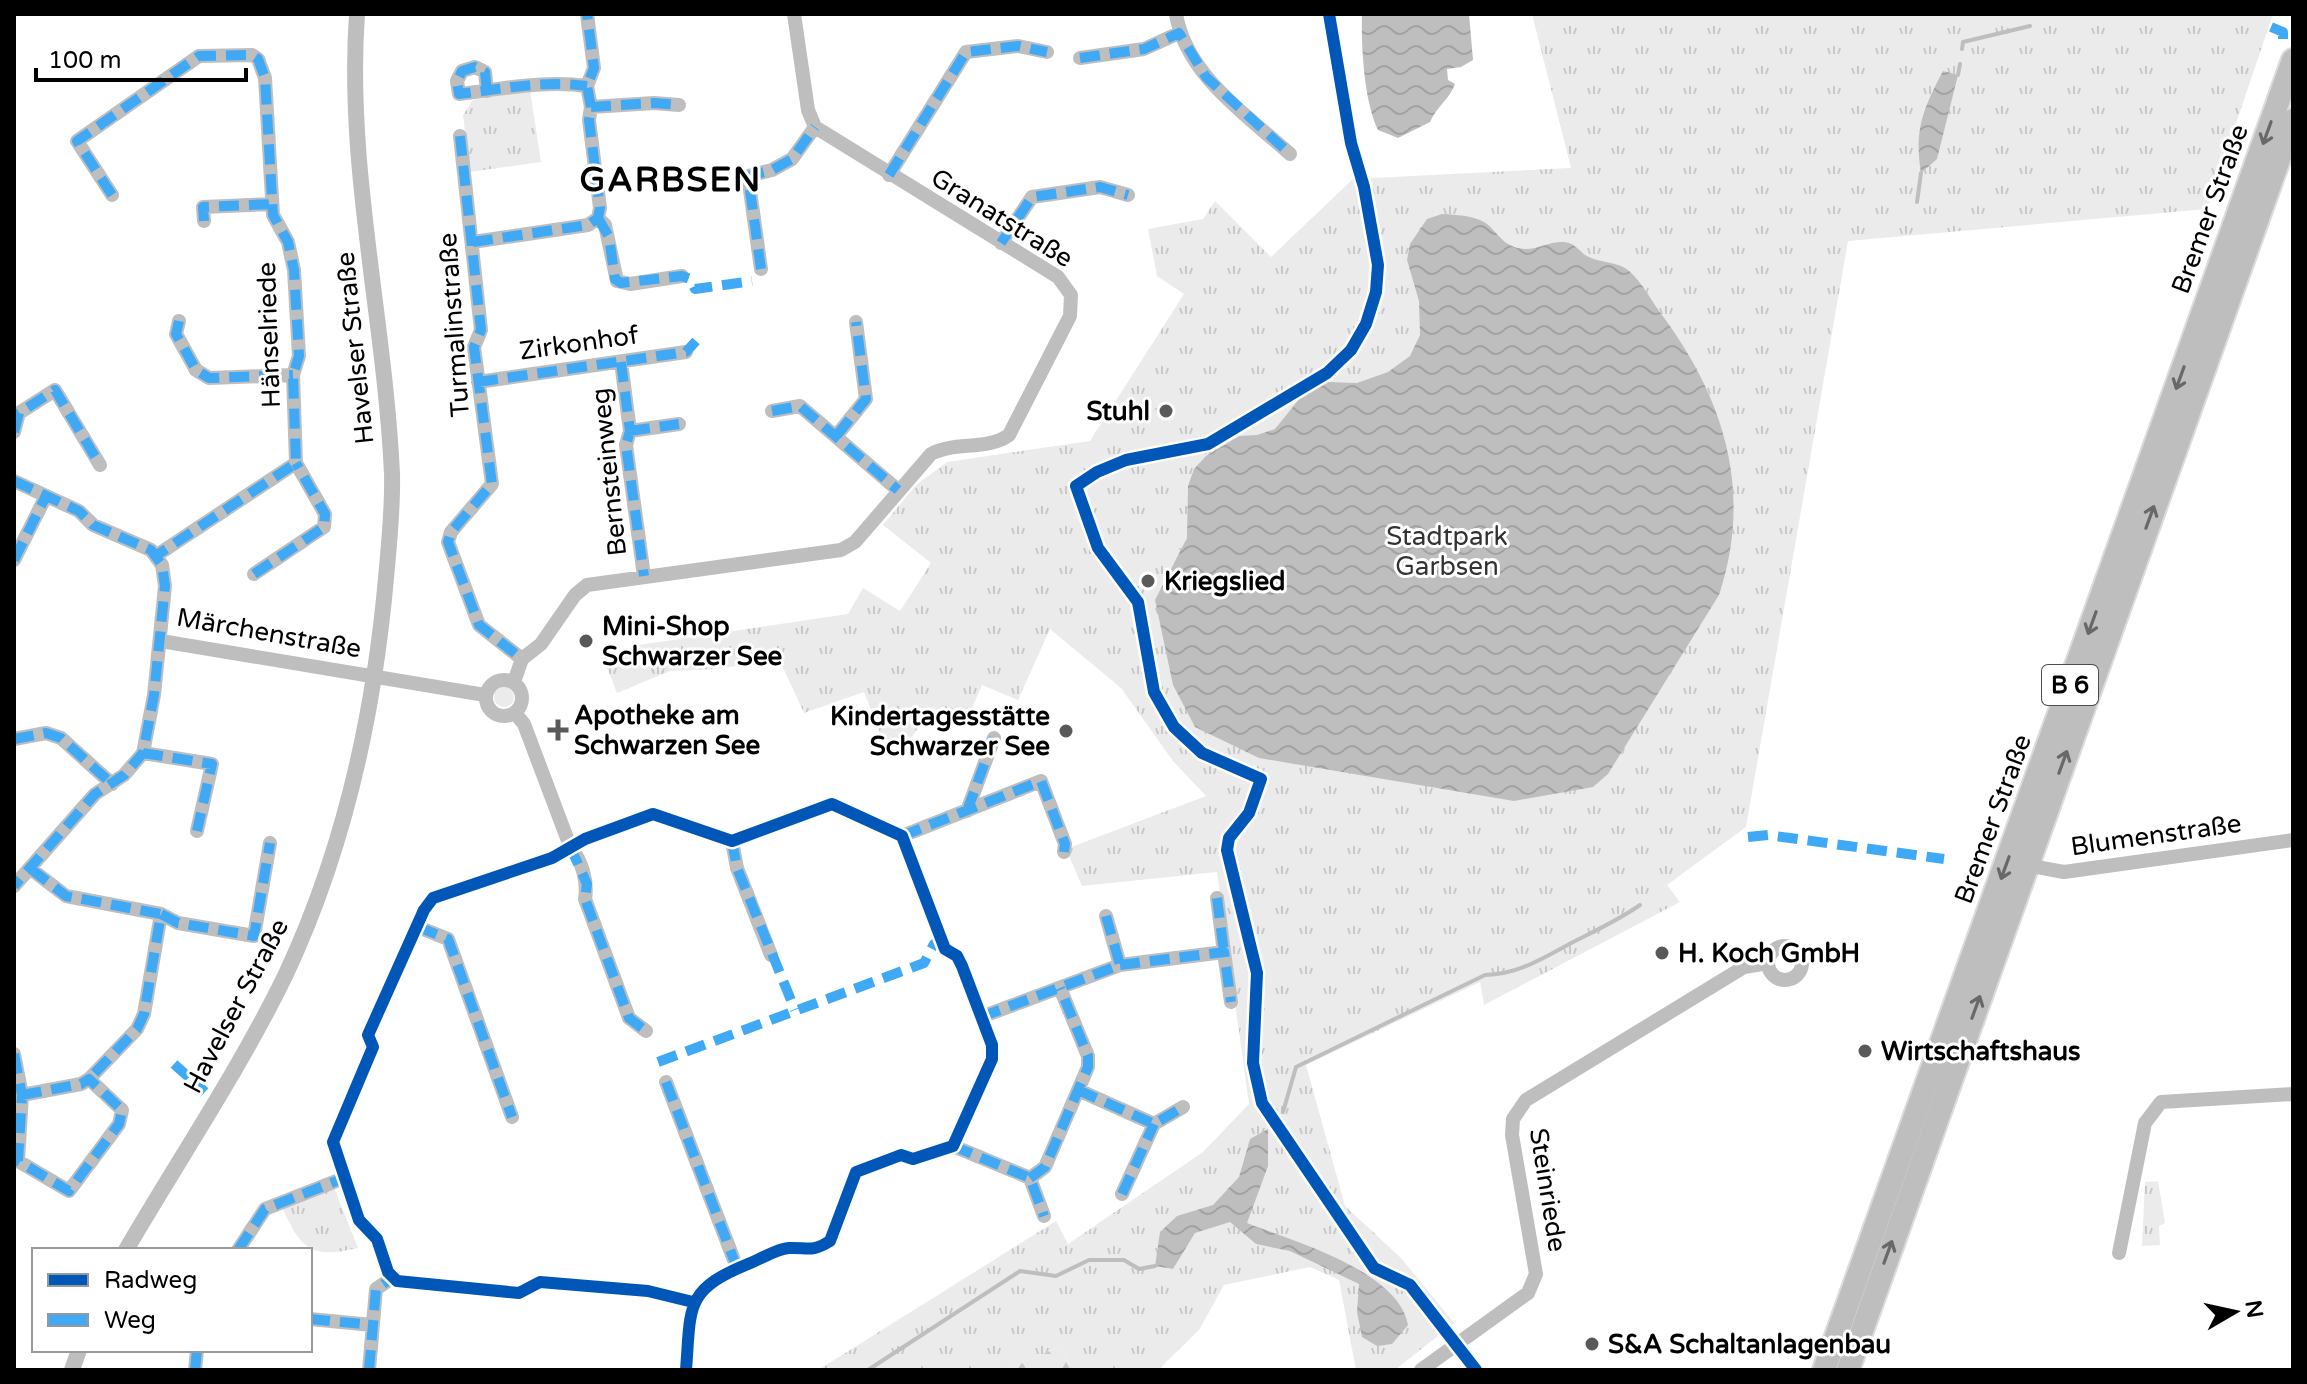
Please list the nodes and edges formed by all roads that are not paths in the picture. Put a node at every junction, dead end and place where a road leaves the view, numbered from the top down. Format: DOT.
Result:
graph roads {
  1 [pos="357,14"];
  2 [pos="587,14"];
  3 [pos="794,14"];
  4 [pos="1176,14"];
  5 [pos="1179,33"];
  6 [pos="1047,52"];
  7 [pos="1080,58"];
  8 [pos="2293,60"];
  9 [pos="587,86"];
  10 [pos="487,91"];
  11 [pos="679,105"];
  12 [pos="591,107"];
  13 [pos="2293,120"];
  14 [pos="815,127"];
  15 [pos="460,136"];
  16 [pos="1290,154"];
  17 [pos="889,175"];
  18 [pos="112,195"];
  19 [pos="1128,195"];
  20 [pos="272,204"];
  21 [pos="598,218"];
  22 [pos="204,221"];
  23 [pos="473,242"];
  24 [pos="1001,243"];
  25 [pos="761,269"];
  26 [pos="682,276"];
  27 [pos="179,321"];
  28 [pos="856,322"];
  29 [pos="686,352"];
  30 [pos="621,362"];
  31 [pos="293,375"];
  32 [pos="478,382"];
  33 [pos="772,411"];
  34 [pos="679,424"];
  35 [pos="630,431"];
  36 [pos="14,432"];
  37 [pos="837,435"];
  38 [pos="296,463"];
  39 [pos="100,465"];
  40 [pos="14,481"];
  41 [pos="898,490"];
  42 [pos="46,496"];
  43 [pos="157,555"];
  44 [pos="14,560"];
  45 [pos="254,574"];
  46 [pos="644,576"];
  47 [pos="161,641"];
  48 [pos="522,659"];
  49 [pos="374,676"];
  50 [pos="514,682"];
  51 [pos="485,695"];
  52 [pos="515,713"];
  53 [pos="994,738"];
  54 [pos="14,739"];
  55 [pos="143,753"];
  56 [pos="112,784"];
  57 [pos="967,811"];
  58 [pos="197,831"];
  59 [pos="902,836"];
  60 [pos="2293,840"];
  61 [pos="732,841"];
  62 [pos="270,843"];
  63 [pos="570,846"];
  64 [pos="1064,852"];
  65 [pos="2026,865"];
  66 [pos="31,869"];
  67 [pos="14,886"];
  68 [pos="1217,898"];
  69 [pos="161,914"];
  70 [pos="1106,916"];
  71 [pos="418,927"];
  72 [pos="1224,952"];
  73 [pos="771,955"];
  74 [pos="1768,963"];
  75 [pos="1120,965"];
  76 [pos="1060,988"];
  77 [pos="1231,1002"];
  78 [pos="981,1017"];
  79 [pos="646,1031"];
  80 [pos="14,1054"];
  81 [pos="89,1079"];
  82 [pos="666,1082"];
  83 [pos="1078,1090"];
  84 [pos="2293,1094"];
  85 [pos="22,1095"];
  86 [pos="1183,1107"];
  87 [pos="512,1117"];
  88 [pos="1154,1124"];
  89 [pos="953,1146"];
  90 [pos="344,1178"];
  91 [pos="1030,1178"];
  92 [pos="1122,1194"];
  93 [pos="1044,1216"];
  94 [pos="127,1248"];
  95 [pos="239,1248"];
  96 [pos="2119,1253"];
  97 [pos="737,1268"];
  98 [pos="392,1278"];
  99 [pos="693,1302"];
  100 [pos="312,1319"];
  101 [pos="372,1325"];
  102 [pos="369,1370"];
  103 [pos="686,1370"];
  104 [pos="1421,1370"];
  105 [pos="1824,1370"];
  106 [pos="1848,1370"];
  1 -- 49 [label="street, Havelser Straße"];
  2 -- 9 [label="street"];
  3 -- 14 [label="street"];
  4 -- 5 [label="street"];
  5 -- 7 [label="street"];
  5 -- 16 [label="street"];
  6 -- 17 [label="street"];
  8 -- 105 [label="main road, Bremer Straße / B 6, one-way"];
  9 -- 10 [label="street"];
  9 -- 12 [label="street"];
  11 -- 12 [label="street"];
  12 -- 21 [label="street"];
  65 -- 13 [label="main road, Bremer Straße / B 6, one-way"];
  14 -- 17 [label="street, Granatstraße"];
  14 -- 25 [label="street"];
  15 -- 23 [label="street, Turmalinstraße"];
  17 -- 24 [label="street, Granatstraße"];
  18 -- 20 [label="street, Hänselriede"];
  19 -- 24 [label="street"];
  20 -- 22 [label="street"];
  20 -- 31 [label="street, Hänselriede"];
  21 -- 23 [label="street"];
  21 -- 26 [label="street"];
  23 -- 32 [label="street, Turmalinstraße"];
  24 -- 41 [label="street, Granatstraße"];
  27 -- 31 [label="street"];
  28 -- 37 [label="street"];
  29 -- 30 [label="street, Zirkonhof"];
  30 -- 32 [label="street, Zirkonhof"];
  30 -- 35 [label="street, Bernsteinweg"];
  31 -- 38 [label="street, Hänselriede"];
  32 -- 48 [label="street, Turmalinstraße"];
  33 -- 37 [label="street"];
  34 -- 35 [label="street"];
  35 -- 46 [label="street, Bernsteinweg"];
  36 -- 39 [label="street"];
  37 -- 41 [label="street"];
  38 -- 43 [label="street"];
  38 -- 45 [label="street"];
  40 -- 42 [label="street"];
  41 -- 46 [label="street, Granatstraße"];
  42 -- 43 [label="street"];
  42 -- 44 [label="street"];
  43 -- 47 [label="street, Märchenstraße"];
  46 -- 48 [label="street, Granatstraße"];
  47 -- 49 [label="street, Märchenstraße"];
  47 -- 55 [label="street"];
  48 -- 50 [label="street, Granatstraße"];
  49 -- 51 [label="street"];
  49 -- 94 [label="street, Havelser Straße"];
  50 -- 51 [label="street"];
  50 -- 52 [label="street"];
  51 -- 52 [label="street"];
  52 -- 63 [label="street"];
  53 -- 57 [label="street"];
  54 -- 56 [label="street"];
  55 -- 56 [label="street"];
  55 -- 58 [label="street"];
  56 -- 66 [label="street"];
  57 -- 59 [label="street"];
  57 -- 64 [label="street"];
  59 -- 61 [label="street"];
  59 -- 78 [label="street"];
  60 -- 65 [label="street, Blumenstraße"];
  61 -- 63 [label="street"];
  61 -- 73 [label="street"];
  62 -- 69 [label="street"];
  63 -- 71 [label="street"];
  63 -- 79 [label="street"];
  106 -- 65 [label="main road, Bremer Straße / B 6, one-way"];
  66 -- 67 [label="street"];
  66 -- 69 [label="street"];
  68 -- 72 [label="street"];
  69 -- 81 [label="street"];
  70 -- 75 [label="street"];
  71 -- 87 [label="street"];
  71 -- 90 [label="street"];
  72 -- 75 [label="street"];
  72 -- 77 [label="street"];
  74 -- 104 [label="street, Steinriede"];
  75 -- 76 [label="street"];
  76 -- 78 [label="street"];
  76 -- 83 [label="street"];
  78 -- 89 [label="street"];
  80 -- 85 [label="street"];
  81 -- 85 [label="street"];
  81 -- 85 [label="street"];
  82 -- 97 [label="street"];
  83 -- 88 [label="street"];
  83 -- 91 [label="street"];
  84 -- 96 [label="street"];
  86 -- 88 [label="street"];
  88 -- 92 [label="street"];
  89 -- 91 [label="street"];
  89 -- 97 [label="street"];
  90 -- 95 [label="street"];
  90 -- 98 [label="street"];
  91 -- 93 [label="street"];
  97 -- 99 [label="street"];
  98 -- 99 [label="street"];
  98 -- 101 [label="street"];
  99 -- 103 [label="street"];
  100 -- 101 [label="street"];
  101 -- 102 [label="street"];
}
